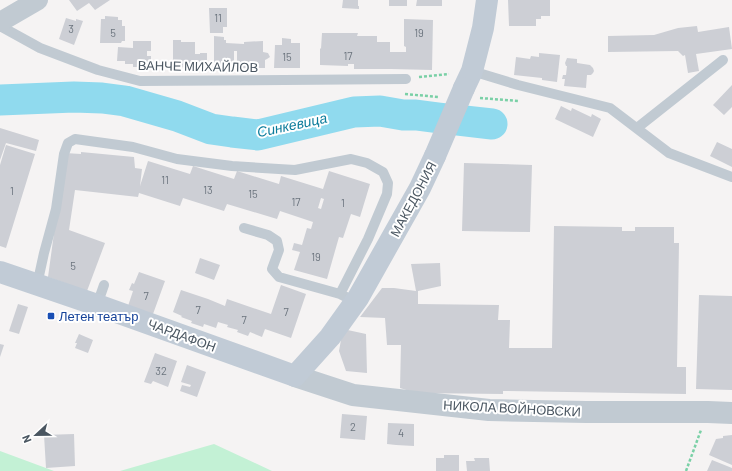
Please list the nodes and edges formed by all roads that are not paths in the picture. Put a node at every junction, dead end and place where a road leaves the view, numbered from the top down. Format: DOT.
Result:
graph roads {
  1 [pos="38,0"];
  2 [pos="487,0"];
  3 [pos="0,22"];
  4 [pos="0,26"];
  5 [pos="723,60"];
  6 [pos="406,79"];
  7 [pos="468,80"];
  8 [pos="637,128"];
  9 [pos="732,177"];
  10 [pos="244,228"];
  11 [pos="0,272"];
  12 [pos="104,285"];
  13 [pos="37,286"];
  14 [pos="349,296"];
  15 [pos="97,305"];
  16 [pos="295,376"];
  17 [pos="732,413"];
  1 -- 3 [label="street"];
  2 -- 7 [label="main road, МАКЕДОНИЯ"];
  4 -- 6 [label="lane, ВАНЧЕ МИХАЙЛОВ"];
  5 -- 8 [label="lane"];
  7 -- 8 [label="lane"];
  7 -- 14 [label="main road, МАКЕДОНИЯ, bridge"];
  8 -- 9 [label="lane"];
  10 -- 14 [label="lane"];
  11 -- 13 [label="main road, ЧАРДАФОН"];
  12 -- 15 [label="lane"];
  13 -- 14 [label="lane"];
  13 -- 15 [label="main road, ЧАРДАФОН"];
  14 -- 16 [label="main road, МАКЕДОНИЯ"];
  15 -- 16 [label="main road, ЧАРДАФОН"];
  16 -- 17 [label="street, НИКОЛА ВОЙНОВСКИ"];
}
